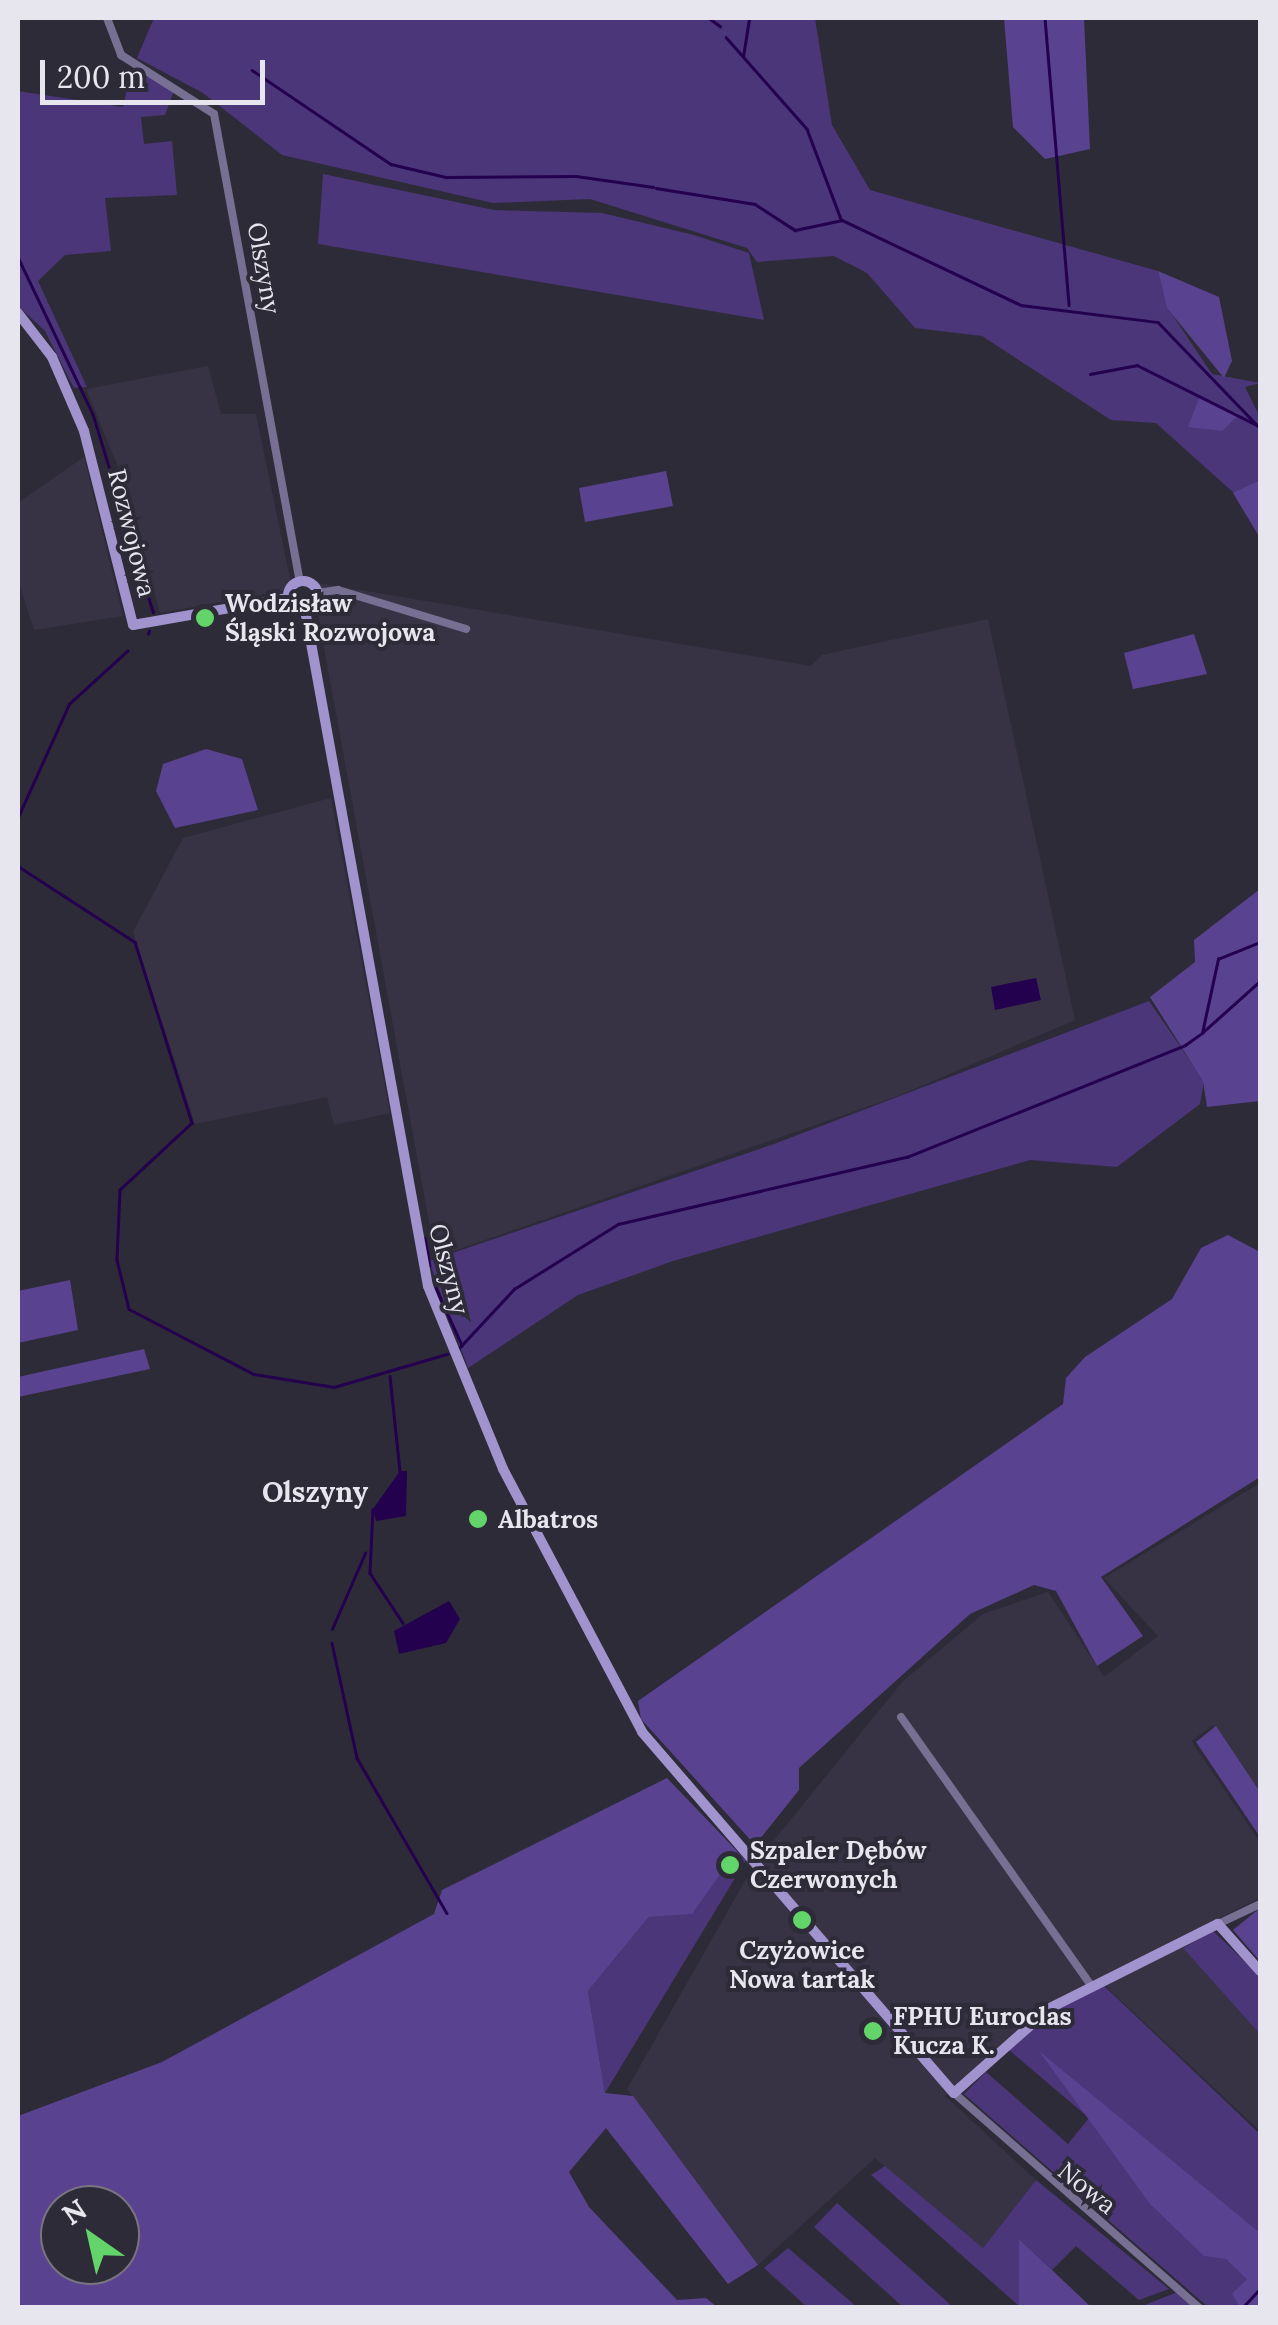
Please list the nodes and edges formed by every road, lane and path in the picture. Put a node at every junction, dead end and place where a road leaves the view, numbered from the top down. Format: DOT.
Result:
graph roads {
  1 [pos="107,18"];
  2 [pos="18,313"];
  3 [pos="300,581"];
  4 [pos="318,593"];
  5 [pos="288,598"];
  6 [pos="306,610"];
  7 [pos="466,629"];
  8 [pos="901,1718"];
  9 [pos="756,1858"];
  10 [pos="1260,1904"];
  11 [pos="1218,1924"];
  12 [pos="1260,1971"];
  13 [pos="1091,1985"];
  14 [pos="954,2093"];
  15 [pos="1200,2308"];
  1 -- 3 [label="street, Olszyny"];
  2 -- 5 [label="street, Rozwojowa"];
  3 -- 4 [label="street"];
  3 -- 5 [label="street"];
  4 -- 6 [label="street"];
  4 -- 7 [label="street"];
  5 -- 6 [label="street"];
  6 -- 9 [label="street, Olszyny"];
  8 -- 13 [label="street"];
  9 -- 14 [label="street, Nowa"];
  10 -- 11 [label="street"];
  11 -- 12 [label="street"];
  11 -- 13 [label="street"];
  13 -- 14 [label="street"];
  14 -- 15 [label="street, Nowa"];
}
